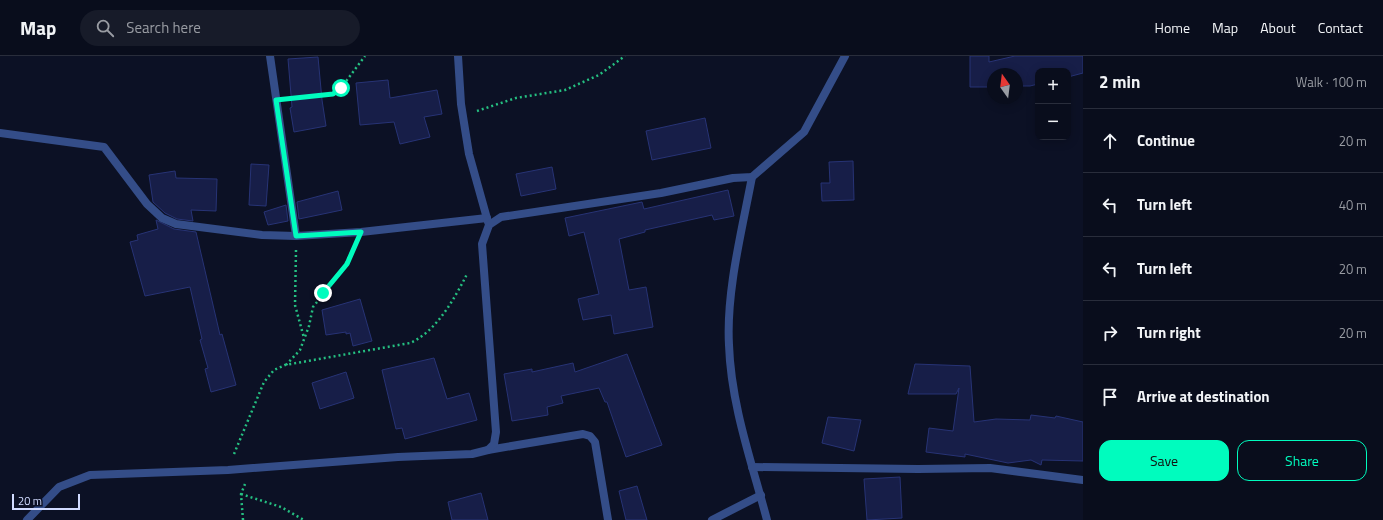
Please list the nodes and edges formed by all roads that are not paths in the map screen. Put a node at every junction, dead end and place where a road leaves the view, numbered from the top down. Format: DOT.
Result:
graph roads {
  1 [pos="270,56"];
  2 [pos="458,56"];
  3 [pos="845,56"];
  4 [pos="0,133"];
  5 [pos="752,177"];
  6 [pos="488,221"];
  7 [pos="296,236"];
  8 [pos="488,450"];
  9 [pos="752,467"];
  10 [pos="1083,480"];
  11 [pos="761,496"];
  12 [pos="27,520"];
  13 [pos="608,520"];
  14 [pos="712,520"];
  15 [pos="767,520"];
  1 -- 7 [label="street"];
  2 -- 6 [label="street"];
  3 -- 5 [label="street"];
  4 -- 7 [label="street"];
  5 -- 6 [label="street"];
  5 -- 9 [label="street"];
  6 -- 7 [label="street"];
  6 -- 8 [label="street"];
  8 -- 12 [label="street"];
  8 -- 13 [label="street"];
  9 -- 10 [label="street"];
  9 -- 11 [label="street"];
  11 -- 14 [label="street"];
  11 -- 15 [label="street"];
}
